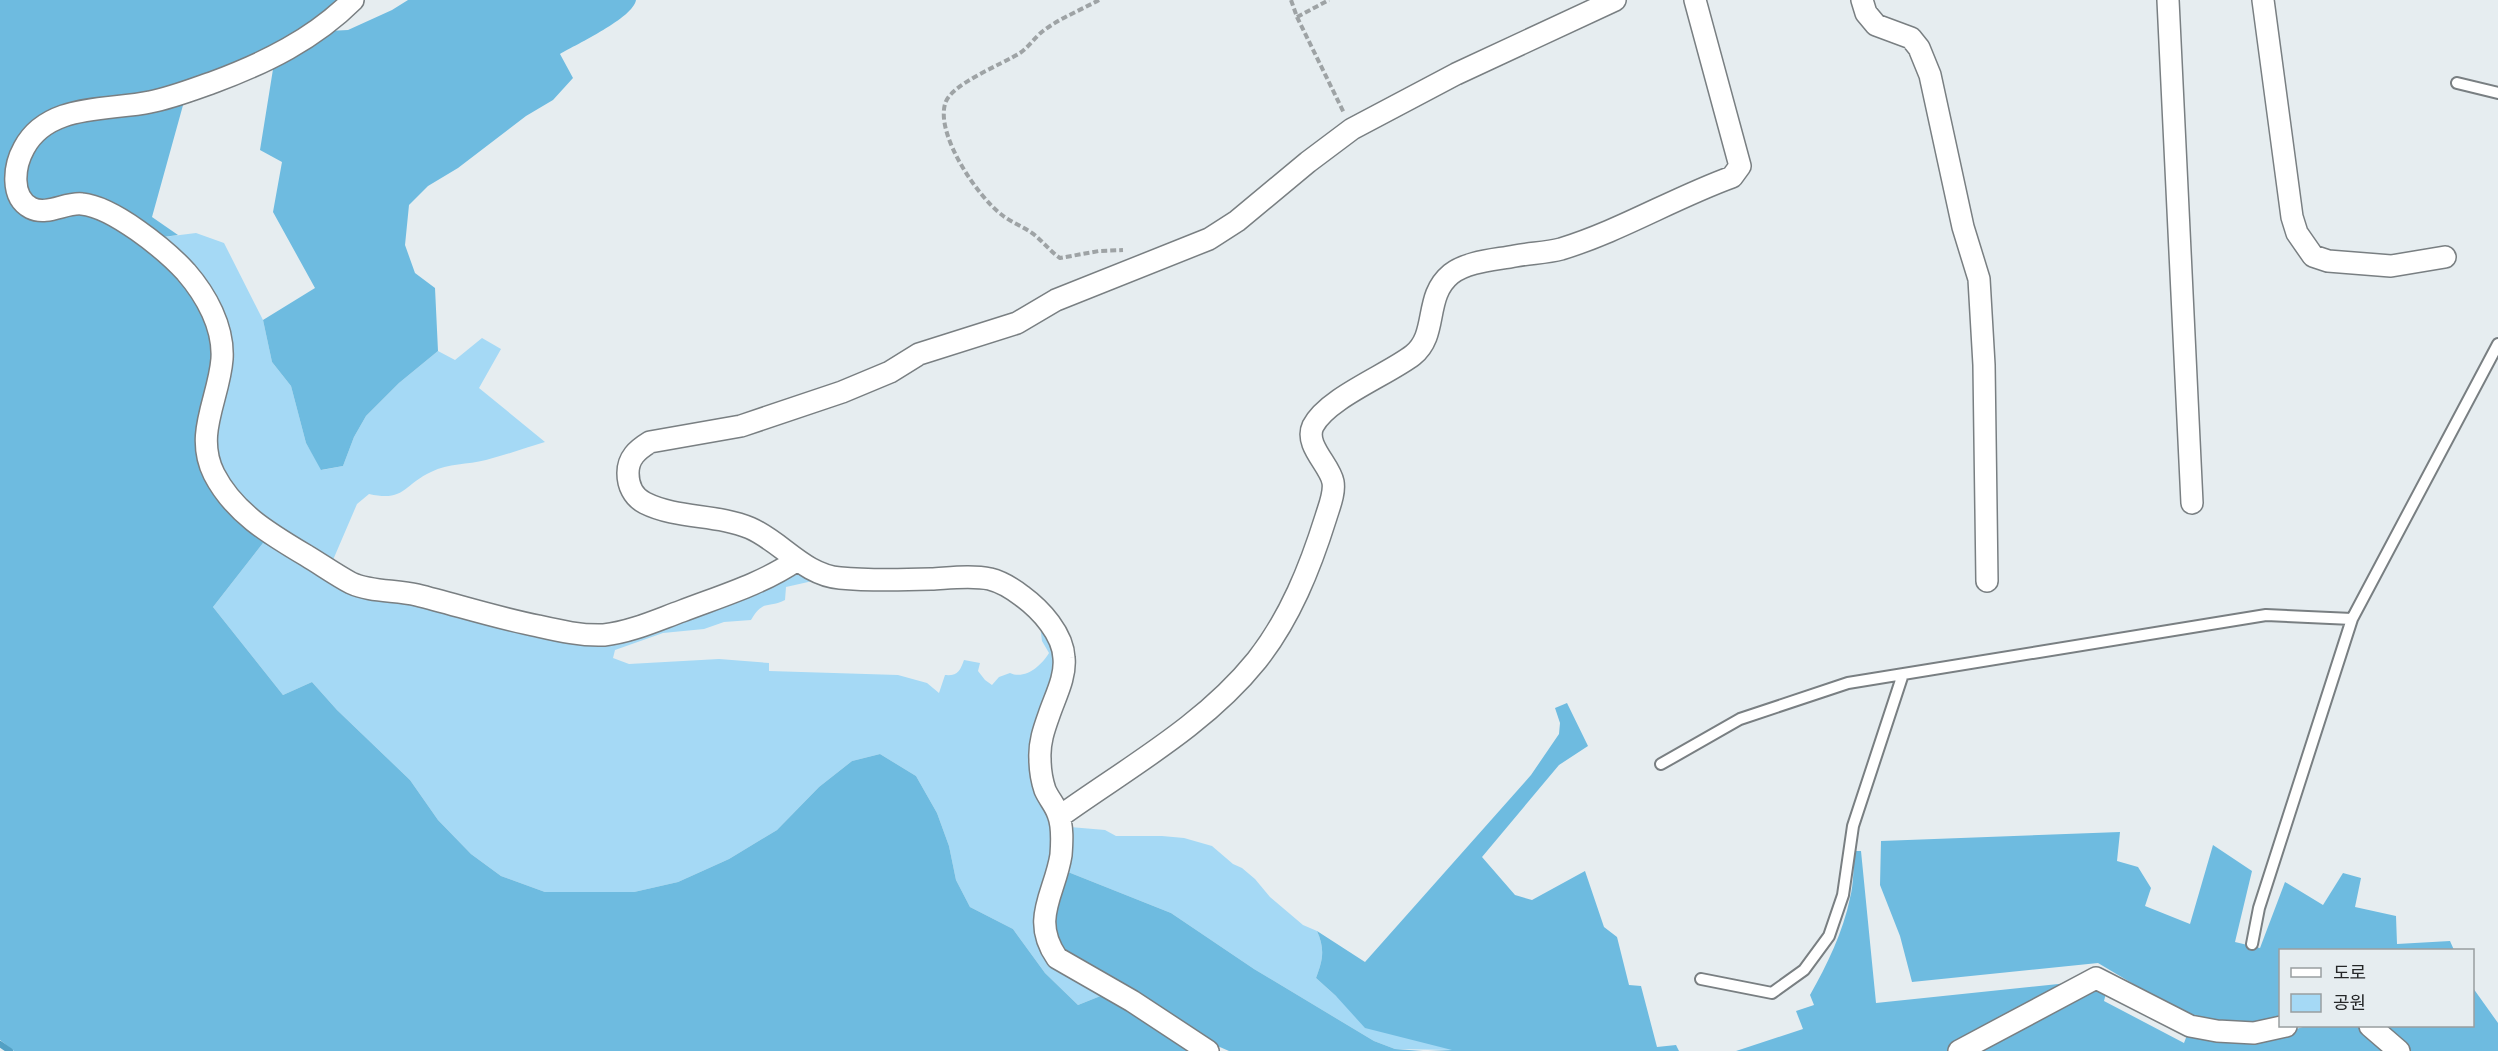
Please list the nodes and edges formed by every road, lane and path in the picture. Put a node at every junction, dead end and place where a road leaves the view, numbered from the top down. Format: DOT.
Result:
graph roads {
  1 [pos="353,0"];
  2 [pos="1100,0"];
  3 [pos="1291,0"];
  4 [pos="1329,0"];
  5 [pos="1615,0"];
  6 [pos="1695,0"];
  7 [pos="1862,0"];
  8 [pos="2168,0"];
  9 [pos="2263,0"];
  10 [pos="1297,17"];
  11 [pos="2457,83"];
  12 [pos="2498,93"];
  13 [pos="1352,129"];
  14 [pos="1126,250"];
  15 [pos="2445,257"];
  16 [pos="2498,344"];
  17 [pos="2192,503"];
  18 [pos="797,561"];
  19 [pos="1987,580"];
  20 [pos="2352,619"];
  21 [pos="1903,674"];
  22 [pos="1661,764"];
  23 [pos="1059,817"];
  24 [pos="2252,944"];
  25 [pos="1701,980"];
  26 [pos="2281,1027"];
  27 [pos="2371,1027"];
  28 [pos="1208,1051"];
  29 [pos="1959,1051"];
  30 [pos="2398,1051"];
  1 -- 18 [label="street"];
  2 -- 14 [label="path"];
  3 -- 10 [label="path"];
  4 -- 10 [label="path"];
  5 -- 13 [label="street"];
  6 -- 23 [label="street"];
  7 -- 19 [label="street"];
  8 -- 17 [label="street"];
  9 -- 15 [label="street"];
  10 -- 13 [label="path"];
  11 -- 12 [label="lane"];
  13 -- 18 [label="street"];
  16 -- 20 [label="lane"];
  18 -- 23 [label="street"];
  20 -- 21 [label="lane"];
  20 -- 24 [label="lane"];
  21 -- 22 [label="lane"];
  21 -- 25 [label="lane"];
  23 -- 28 [label="street"];
  26 -- 29 [label="street"];
  27 -- 30 [label="street"];
}
